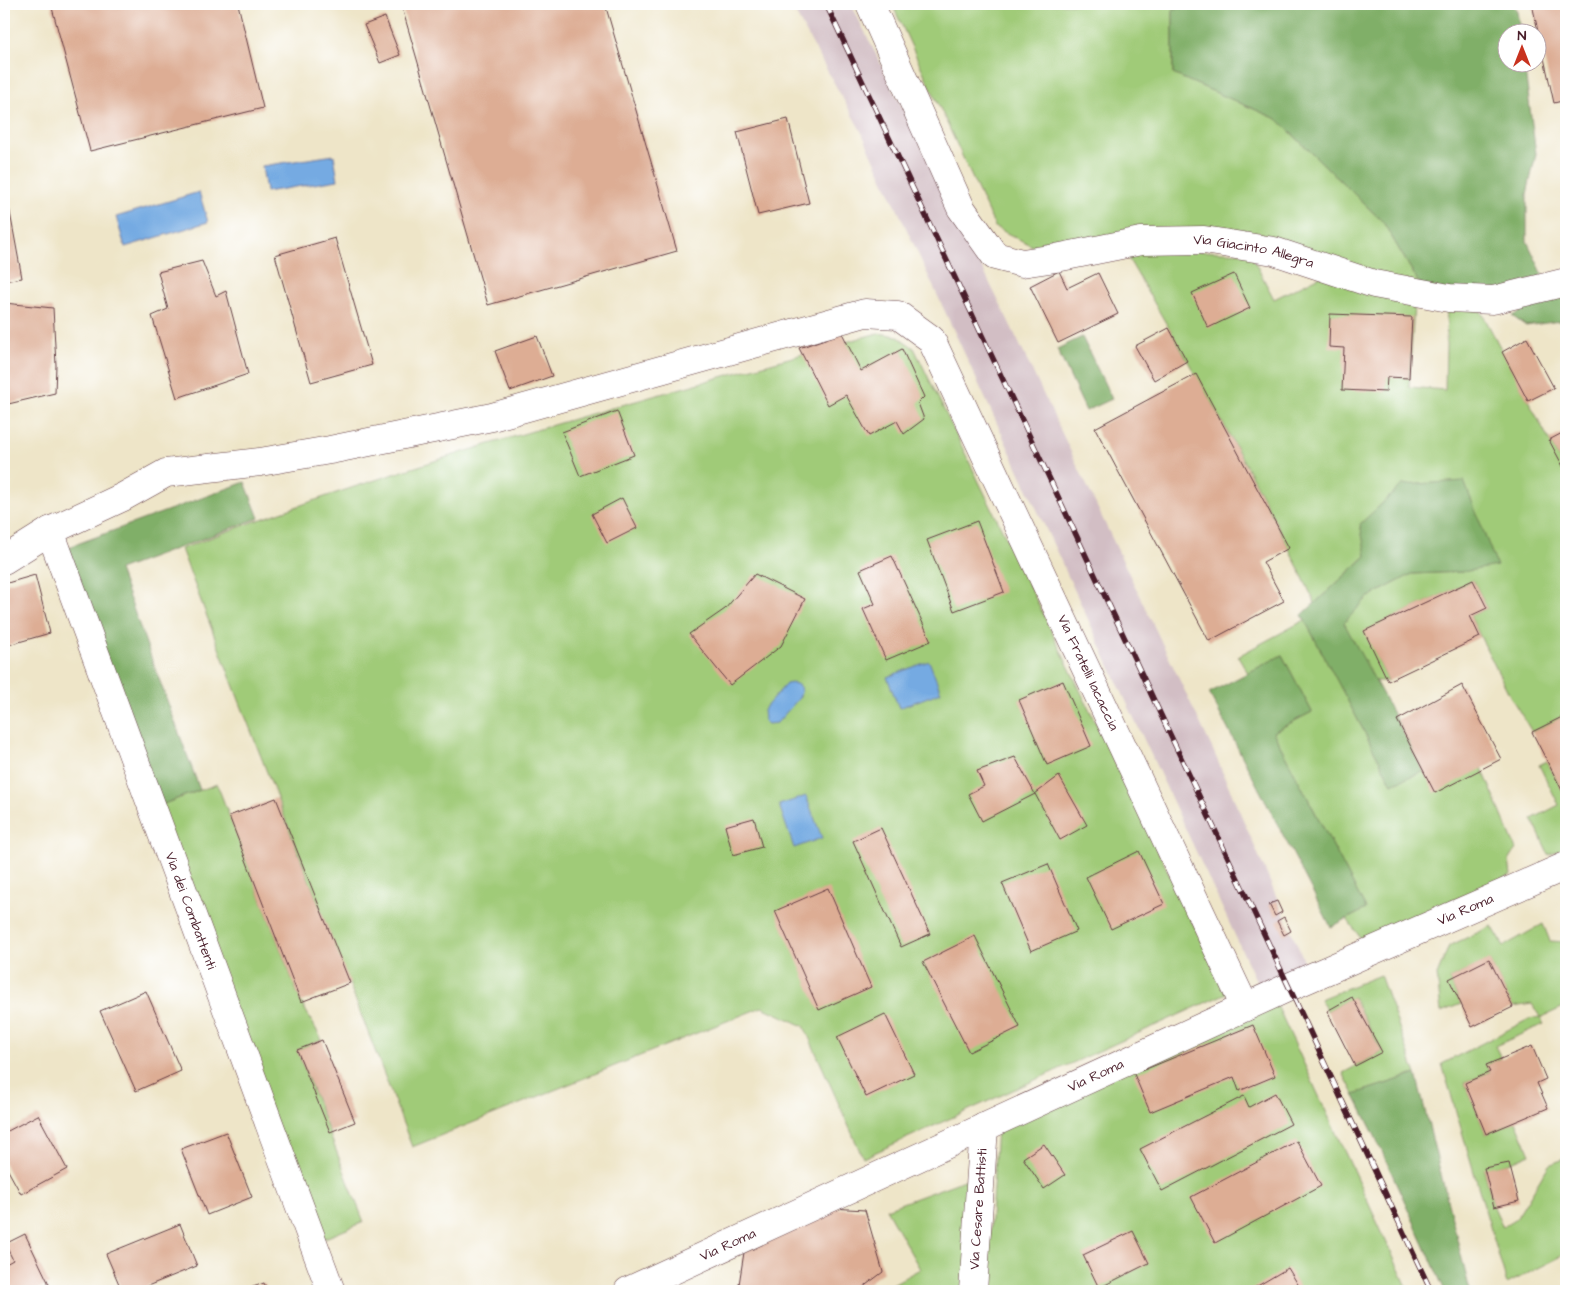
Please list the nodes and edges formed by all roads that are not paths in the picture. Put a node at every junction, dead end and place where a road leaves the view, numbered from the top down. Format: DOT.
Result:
graph roads {
  1 [pos="870,4"];
  2 [pos="1566,282"];
  3 [pos="50,531"];
  4 [pos="4,560"];
  5 [pos="1566,866"];
  6 [pos="1245,1007"];
  7 [pos="984,1127"];
  8 [pos="331,1291"];
  9 [pos="628,1291"];
  10 [pos="973,1291"];
  1 -- 2 [label="street, Via Giacinto Allegra"];
  3 -- 4 [label="street"];
  3 -- 6 [label="street, Via Fratelli Iacaccia"];
  3 -- 8 [label="street, Via dei Combattenti"];
  5 -- 6 [label="street, Via Roma"];
  6 -- 7 [label="street, Via Roma"];
  7 -- 9 [label="street, Via Roma"];
  7 -- 10 [label="street, Via Cesare Battisti"];
}
